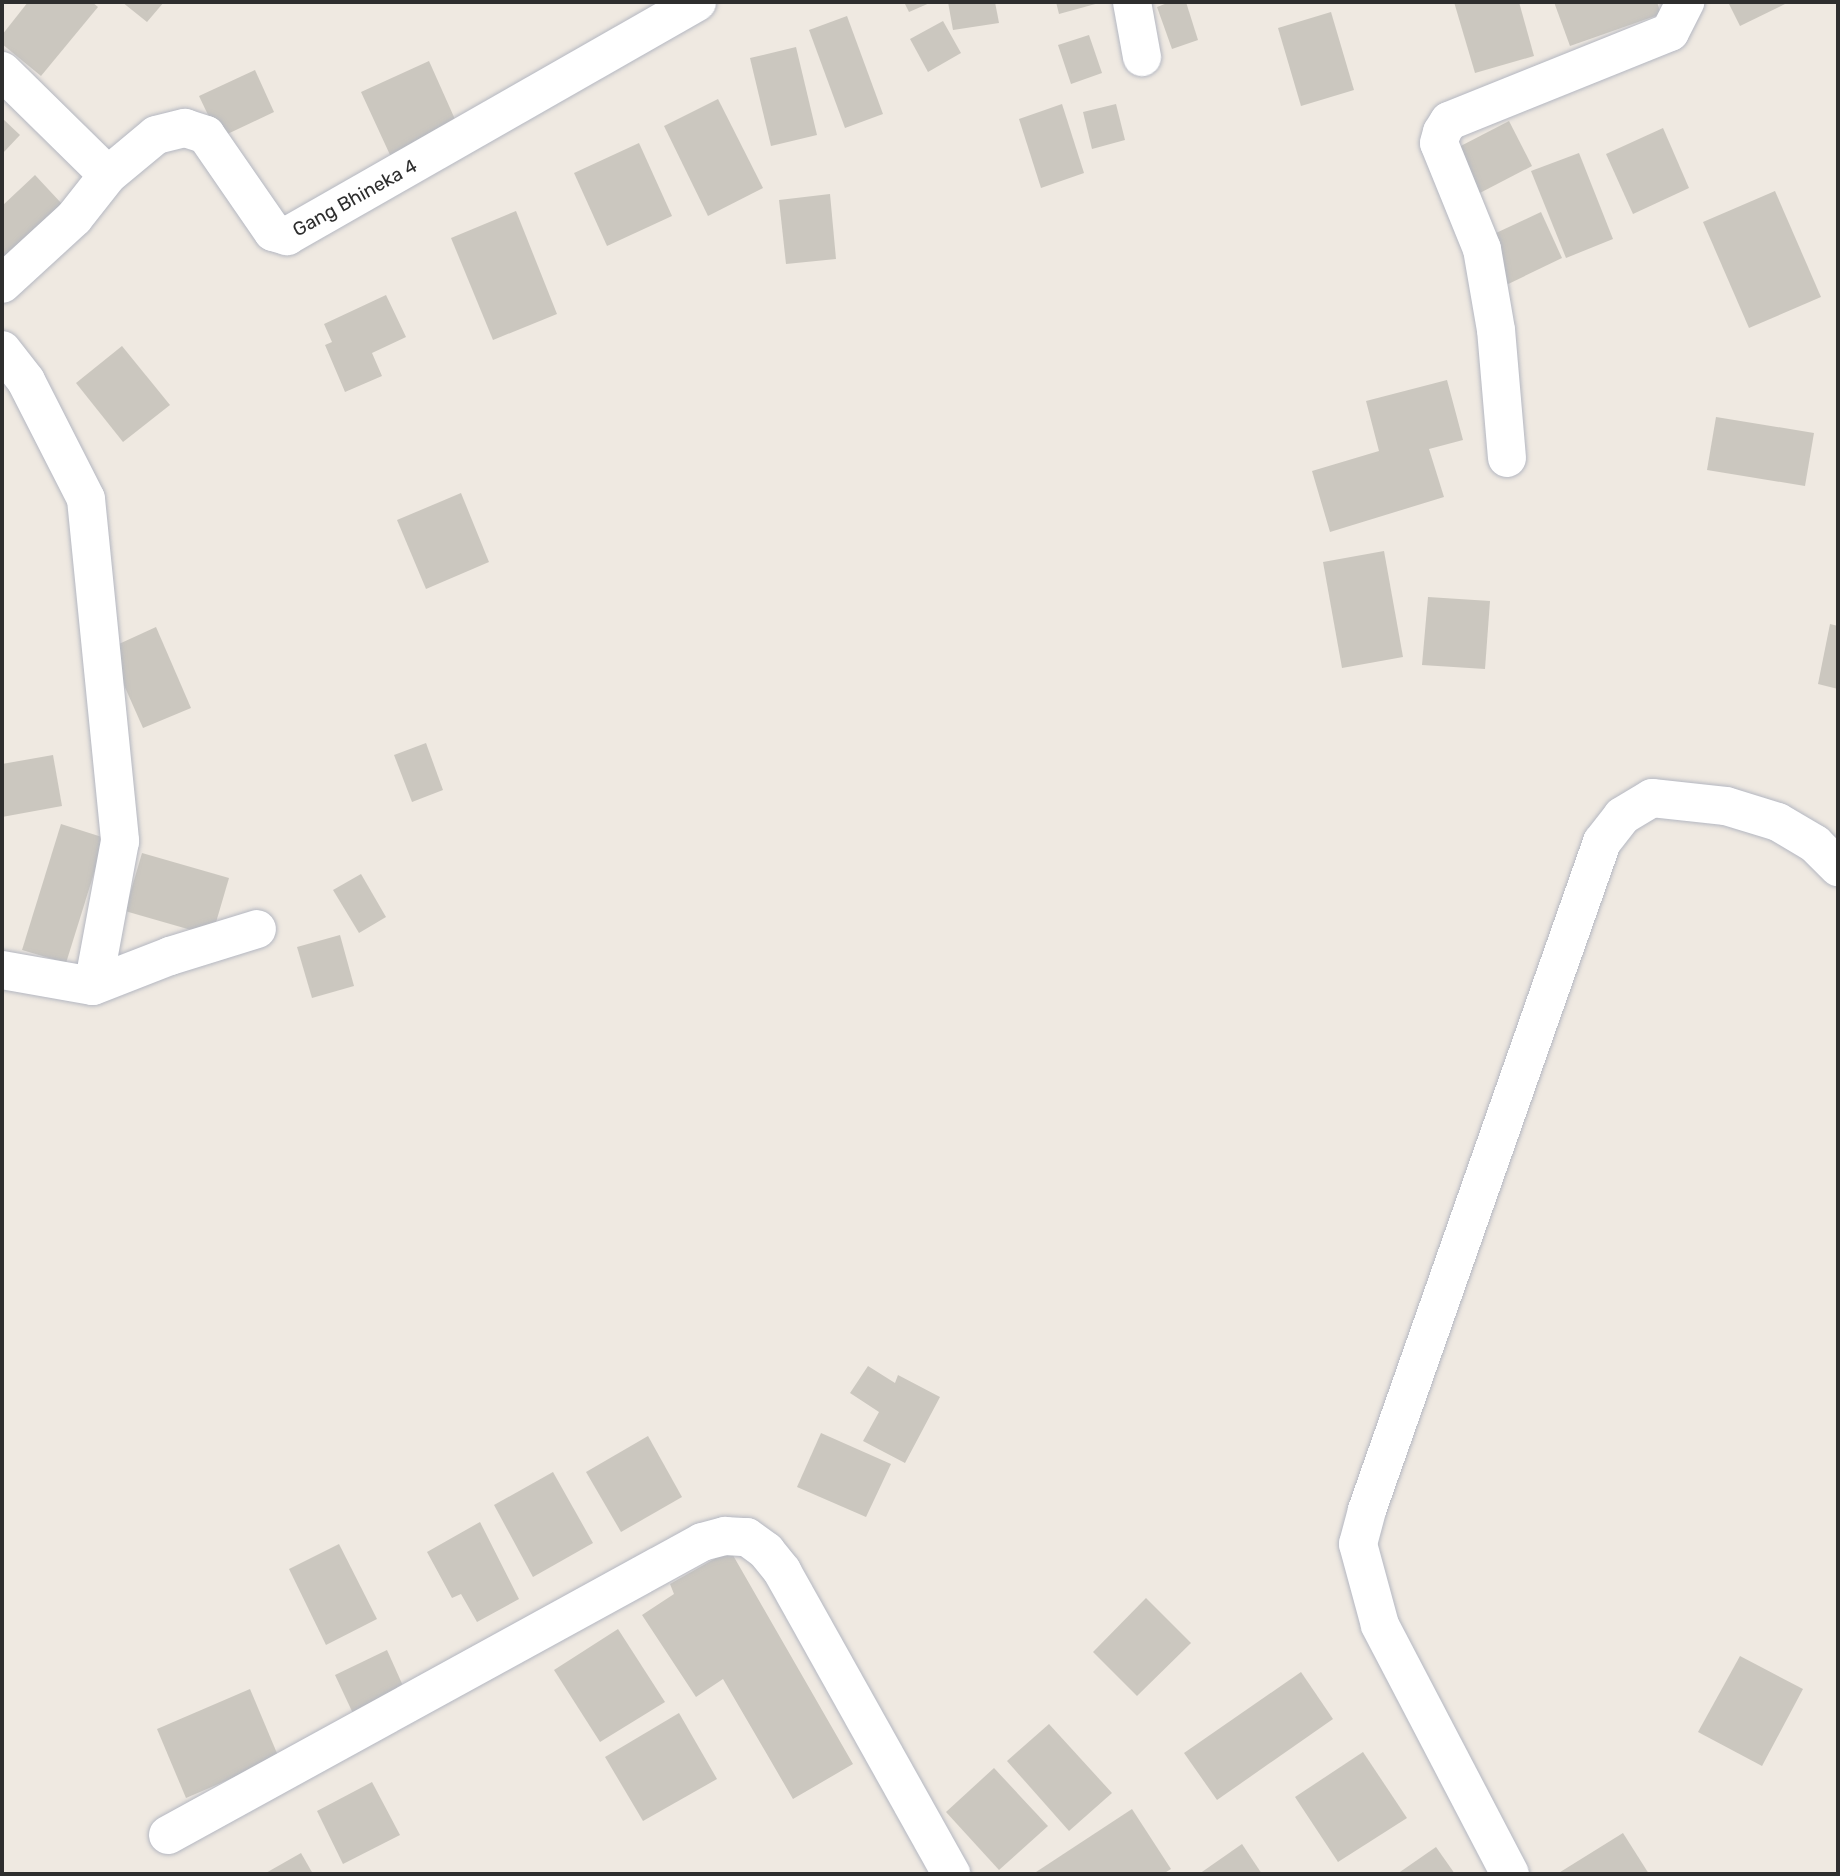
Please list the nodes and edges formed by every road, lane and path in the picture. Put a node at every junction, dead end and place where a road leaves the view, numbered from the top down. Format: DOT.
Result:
graph roads {
  1 [pos="697,2"];
  2 [pos="1132,2"];
  3 [pos="1685,2"];
  4 [pos="1142,57"];
  5 [pos="2,71"];
  6 [pos="108,175"];
  7 [pos="2,284"];
  8 [pos="2,350"];
  9 [pos="1507,458"];
  10 [pos="1838,867"];
  11 [pos="257,929"];
  12 [pos="2,970"];
  13 [pos="93,986"];
  14 [pos="168,1835"];
  15 [pos="951,1874"];
  16 [pos="1510,1874"];
  1 -- 6 [label="street, Gang Bhineka 4"];
  2 -- 4 [label="street"];
  3 -- 9 [label="street"];
  5 -- 6 [label="street"];
  6 -- 7 [label="street, Gang Bhineka 4"];
  8 -- 13 [label="street"];
  10 -- 16 [label="street"];
  11 -- 13 [label="street"];
  12 -- 13 [label="street"];
  14 -- 15 [label="street"];
}
